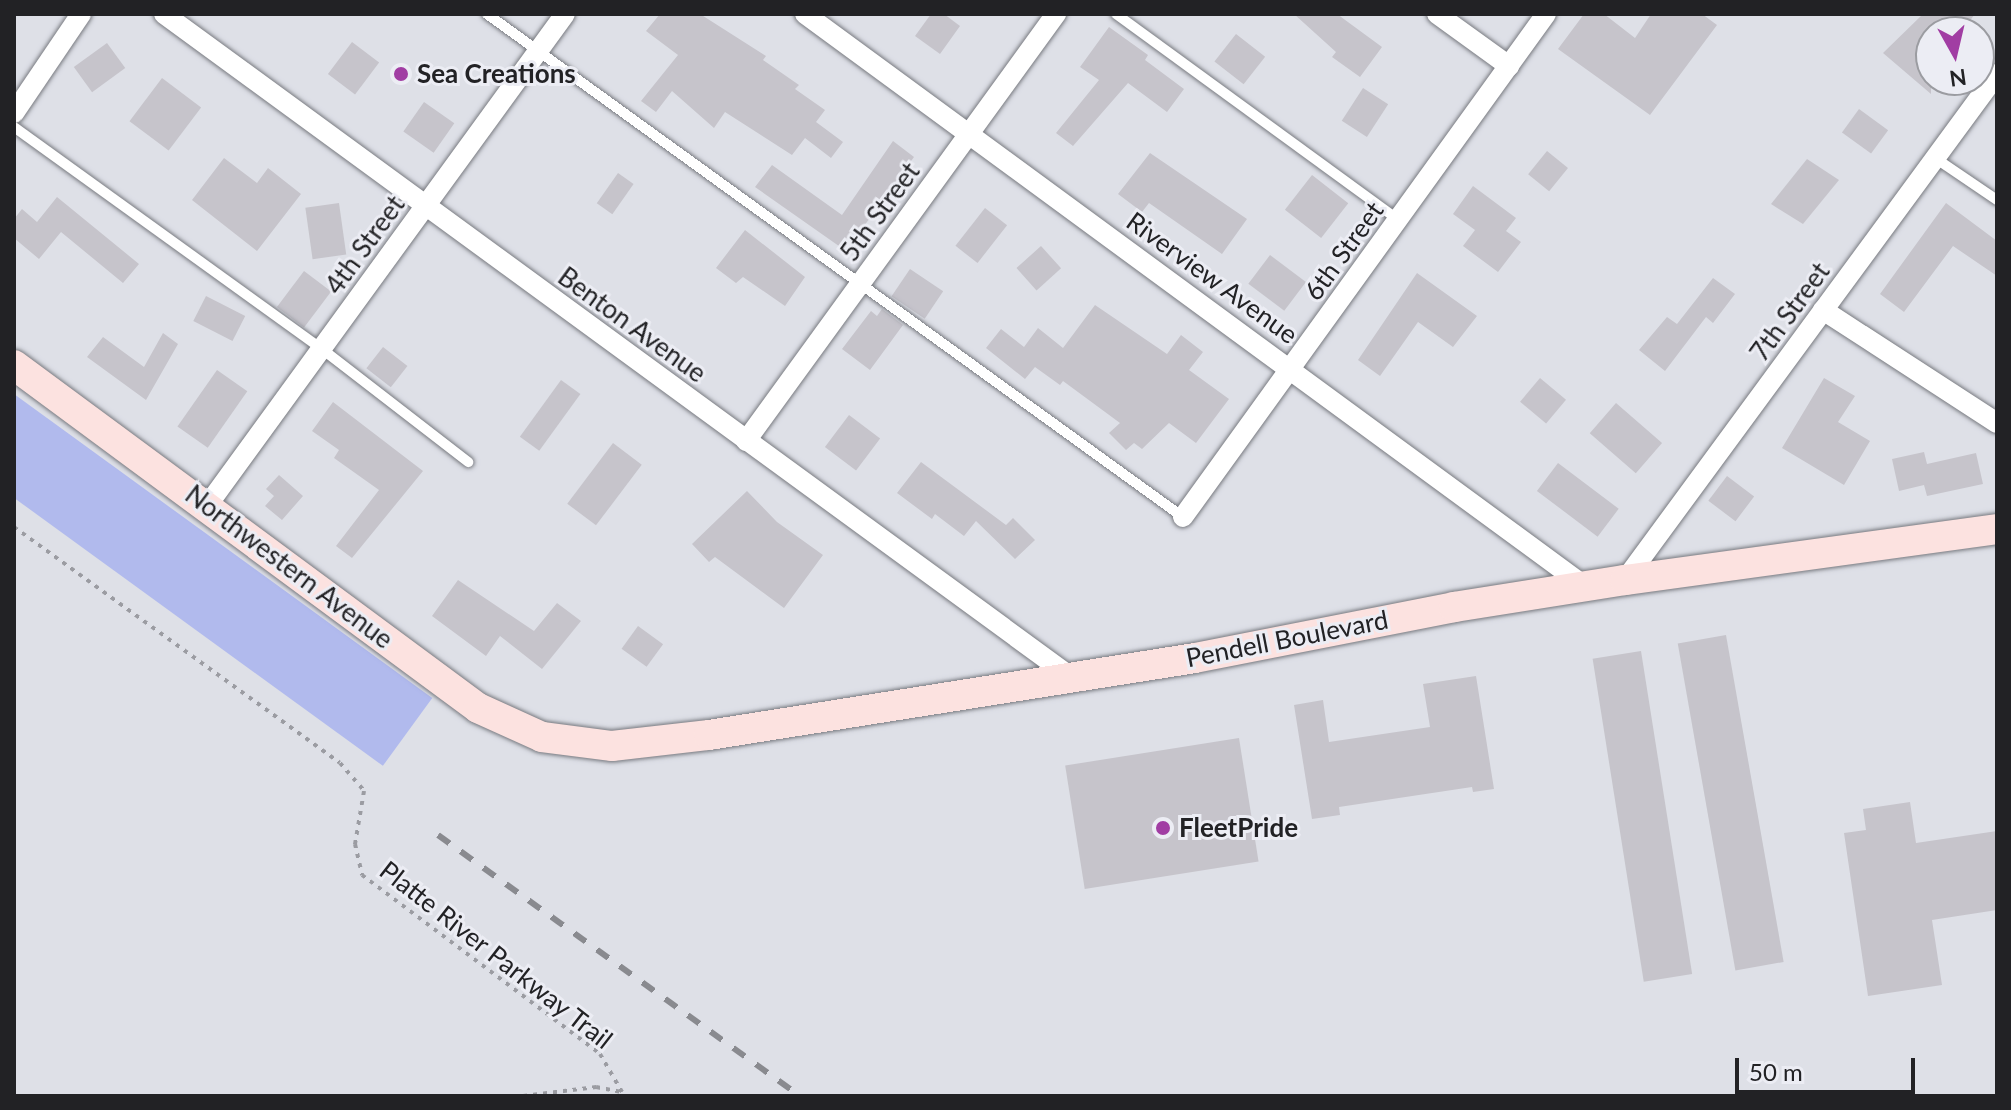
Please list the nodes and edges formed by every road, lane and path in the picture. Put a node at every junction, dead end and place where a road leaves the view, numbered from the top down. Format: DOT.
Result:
graph roads {
  1 [pos="81,14"];
  2 [pos="164,14"];
  3 [pos="487,14"];
  4 [pos="565,14"];
  5 [pos="805,14"];
  6 [pos="1056,14"];
  7 [pos="1116,14"];
  8 [pos="1437,14"];
  9 [pos="1546,14"];
  10 [pos="539,50"];
  11 [pos="1509,66"];
  12 [pos="1997,74"];
  13 [pos="14,113"];
  14 [pos="14,127"];
  15 [pos="969,134"];
  16 [pos="1935,158"];
  17 [pos="1997,200"];
  18 [pos="425,206"];
  19 [pos="1398,220"];
  20 [pos="861,284"];
  21 [pos="1823,310"];
  22 [pos="322,349"];
  23 [pos="14,365"];
  24 [pos="1292,368"];
  25 [pos="1997,423"];
  26 [pos="746,441"];
  27 [pos="468,462"];
  28 [pos="207,506"];
  29 [pos="1183,517"];
  30 [pos="14,527"];
  31 [pos="1997,529"];
  32 [pos="1625,580"];
  33 [pos="1586,587"];
  34 [pos="1071,677"];
  35 [pos="578,744"];
  36 [pos="523,1096"];
  1 -- 13 [label="street"];
  2 -- 18 [label="street, Benton Avenue"];
  3 -- 10 [label="lane"];
  4 -- 10 [label="street, 4th Street"];
  5 -- 15 [label="street, Riverview Avenue"];
  6 -- 15 [label="street, 5th Street"];
  7 -- 19 [label="lane"];
  8 -- 11 [label="street"];
  9 -- 11 [label="street, 6th Street"];
  10 -- 18 [label="street, 4th Street"];
  10 -- 20 [label="lane"];
  11 -- 19 [label="street, 6th Street"];
  12 -- 16 [label="street, 7th Street"];
  14 -- 22 [label="lane"];
  15 -- 20 [label="street, 5th Street"];
  15 -- 24 [label="street, Riverview Avenue"];
  16 -- 17 [label="lane"];
  16 -- 21 [label="street, 7th Street"];
  18 -- 22 [label="street, 4th Street"];
  18 -- 26 [label="street, Benton Avenue"];
  19 -- 24 [label="street, 6th Street"];
  20 -- 26 [label="street, 5th Street"];
  20 -- 29 [label="lane"];
  21 -- 25 [label="street"];
  21 -- 32 [label="street, 7th Street"];
  22 -- 27 [label="lane"];
  22 -- 28 [label="street, 4th Street"];
  23 -- 28 [label="street, Northwestern Avenue"];
  24 -- 29 [label="street, 6th Street"];
  24 -- 33 [label="street, Riverview Avenue"];
  26 -- 34 [label="street, Benton Avenue"];
  28 -- 35 [label="street, Northwestern Avenue"];
  30 -- 36 [label="path, Platte River Parkway Trail"];
  31 -- 32 [label="street, Pendell Boulevard"];
  32 -- 33 [label="street, Pendell Boulevard"];
  33 -- 34 [label="street, Pendell Boulevard"];
  34 -- 35 [label="street, Pendell Boulevard"];
}
